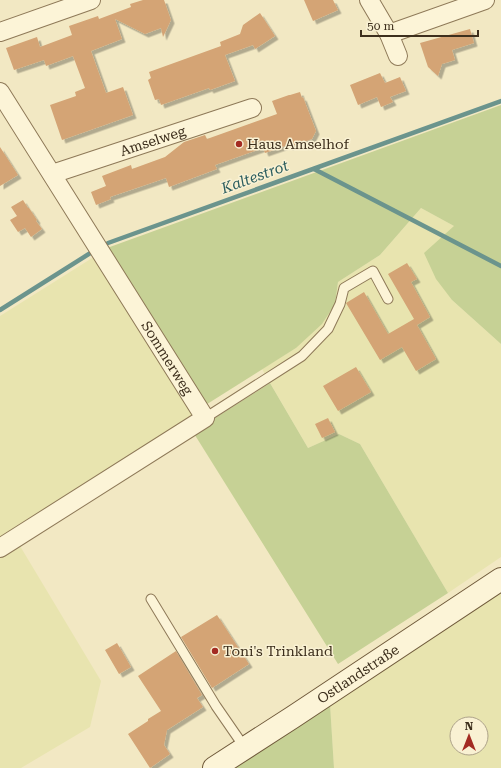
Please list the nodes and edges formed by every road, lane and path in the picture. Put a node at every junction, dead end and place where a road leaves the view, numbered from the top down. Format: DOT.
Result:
graph roads {
  1 [pos="91,0"];
  2 [pos="369,0"];
  3 [pos="485,0"];
  4 [pos="0,32"];
  5 [pos="389,34"];
  6 [pos="398,56"];
  7 [pos="0,92"];
  8 [pos="252,108"];
  9 [pos="52,174"];
  10 [pos="388,299"];
  11 [pos="205,418"];
  12 [pos="0,548"];
  13 [pos="501,579"];
  14 [pos="150,599"];
  15 [pos="245,748"];
  16 [pos="214,768"];
  1 -- 4 [label="street"];
  2 -- 5 [label="street"];
  3 -- 5 [label="street"];
  5 -- 6 [label="street"];
  7 -- 9 [label="street, Sommerweg"];
  8 -- 9 [label="street, Amselweg"];
  9 -- 11 [label="street, Sommerweg"];
  10 -- 11 [label="lane"];
  11 -- 12 [label="street"];
  13 -- 15 [label="main road, Ostlandstraße"];
  14 -- 15 [label="lane"];
  15 -- 16 [label="main road, Ostlandstraße"];
}
